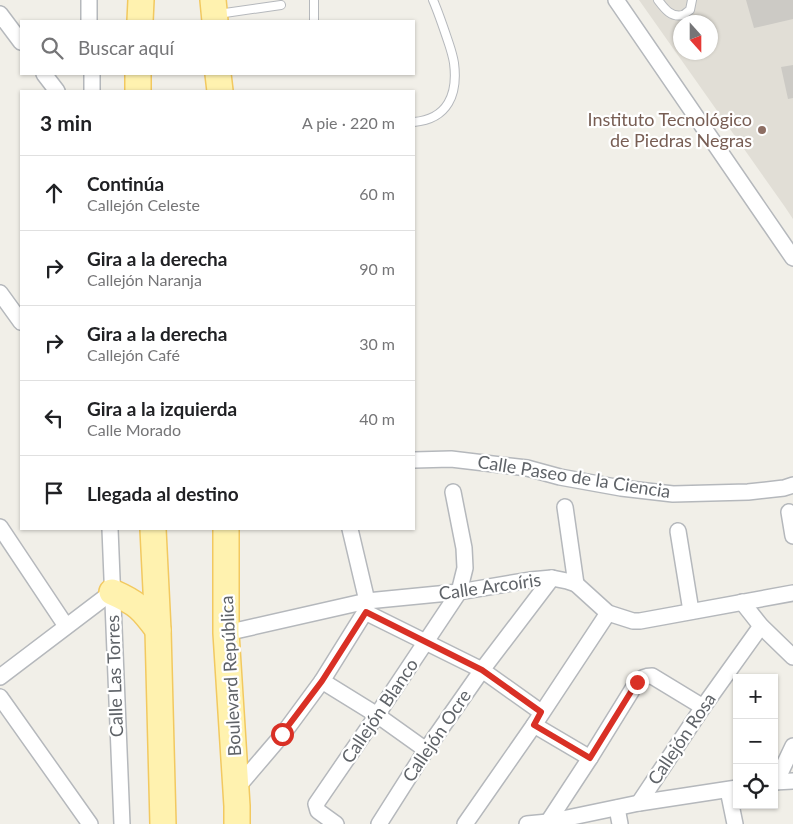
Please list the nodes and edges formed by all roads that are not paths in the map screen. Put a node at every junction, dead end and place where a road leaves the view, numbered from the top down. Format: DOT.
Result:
graph roads {
  1 [pos="89,0"];
  2 [pos="141,0"];
  3 [pos="314,0"];
  4 [pos="432,0"];
  5 [pos="616,0"];
  6 [pos="658,0"];
  7 [pos="692,0"];
  8 [pos="281,5"];
  9 [pos="214,12"];
  10 [pos="0,14"];
  11 [pos="90,20"];
  12 [pos="140,20"];
  13 [pos="314,20"];
  14 [pos="20,41"];
  15 [pos="45,75"];
  16 [pos="92,75"];
  17 [pos="138,75"];
  18 [pos="218,75"];
  19 [pos="56,90"];
  20 [pos="92,90"];
  21 [pos="138,90"];
  22 [pos="220,90"];
  23 [pos="415,122"];
  24 [pos="793,258"];
  25 [pos="0,293"];
  26 [pos="20,321"];
  27 [pos="415,460"];
  28 [pos="793,485"];
  29 [pos="453,492"];
  30 [pos="565,507"];
  31 [pos="789,512"];
  32 [pos="0,527"];
  33 [pos="110,530"];
  34 [pos="153,530"];
  35 [pos="226,530"];
  36 [pos="350,530"];
  37 [pos="678,531"];
  38 [pos="793,536"];
  39 [pos="154,560"];
  40 [pos="552,578"];
  41 [pos="576,584"];
  42 [pos="112,592"];
  43 [pos="459,592"];
  44 [pos="793,593"];
  45 [pos="742,602"];
  46 [pos="366,606"];
  47 [pos="691,611"];
  48 [pos="608,613"];
  49 [pos="66,626"];
  50 [pos="761,626"];
  51 [pos="158,630"];
  52 [pos="226,633"];
  53 [pos="427,642"];
  54 [pos="793,657"];
  55 [pos="482,670"];
  56 [pos="0,677"];
  57 [pos="322,681"];
  58 [pos="0,696"];
  59 [pos="703,707"];
  60 [pos="378,716"];
  61 [pos="538,718"];
  62 [pos="793,746"];
  63 [pos="426,750"];
  64 [pos="590,758"];
  65 [pos="778,776"];
  66 [pos="793,781"];
  67 [pos="778,782"];
  68 [pos="732,789"];
  69 [pos="639,803"];
  70 [pos="617,808"];
  71 [pos="240,811"];
  72 [pos="548,822"];
  73 [pos="90,824"];
  74 [pos="122,824"];
  75 [pos="162,824"];
  76 [pos="336,824"];
  77 [pos="378,824"];
  78 [pos="465,824"];
  79 [pos="527,824"];
  80 [pos="620,824"];
  81 [pos="735,824"];
  1 -- 11 [label="street"];
  2 -- 12 [label="main road"];
  3 -- 13 [label="lane"];
  4 -- 23 [label="lane"];
  5 -- 24 [label="street"];
  6 -- 7 [label="lane"];
  8 -- 9 [label="lane"];
  10 -- 14 [label="street"];
  15 -- 19 [label="street"];
  16 -- 20 [label="street"];
  17 -- 21 [label="main road"];
  18 -- 22 [label="main road"];
  25 -- 26 [label="street"];
  27 -- 28 [label="street, Calle Paseo de la Ciencia"];
  29 -- 43 [label="street, Callejón Blanco"];
  30 -- 41 [label="street"];
  31 -- 38 [label="street"];
  32 -- 49 [label="street"];
  33 -- 42 [label="street, Calle Las Torres"];
  34 -- 39 [label="main road"];
  35 -- 52 [label="main road, Boulevard República"];
  36 -- 46 [label="street"];
  37 -- 47 [label="street"];
  39 -- 42 [label="main road"];
  39 -- 51 [label="main road"];
  40 -- 41 [label="street, Calle Arcoíris"];
  40 -- 43 [label="street, Calle Arcoíris"];
  40 -- 55 [label="street, Callejón Ocre"];
  41 -- 48 [label="street, Calle Arcoíris"];
  42 -- 49 [label="street"];
  42 -- 51 [label="main road"];
  42 -- 74 [label="street, Calle Las Torres"];
  43 -- 46 [label="street, Calle Arcoíris"];
  43 -- 53 [label="street, Callejón Blanco"];
  44 -- 45 [label="street, Calle Arcoíris"];
  45 -- 47 [label="street, Calle Arcoíris"];
  45 -- 50 [label="street"];
  46 -- 52 [label="street, Calle Arcoíris"];
  46 -- 53 [label="street"];
  46 -- 57 [label="street"];
  47 -- 48 [label="street, Calle Arcoíris"];
  48 -- 61 [label="street"];
  49 -- 56 [label="street"];
  50 -- 54 [label="street"];
  50 -- 59 [label="street, Callejón Rosa"];
  51 -- 75 [label="main road"];
  52 -- 71 [label="main road, Boulevard República"];
  53 -- 55 [label="street"];
  53 -- 60 [label="street, Callejón Blanco"];
  55 -- 61 [label="street"];
  55 -- 63 [label="street, Callejón Ocre"];
  57 -- 60 [label="street"];
  57 -- 71 [label="street"];
  58 -- 73 [label="street"];
  59 -- 64 [label="street"];
  59 -- 69 [label="street, Callejón Rosa"];
  60 -- 63 [label="street"];
  60 -- 76 [label="street, Callejón Blanco"];
  61 -- 64 [label="street"];
  61 -- 78 [label="street"];
  62 -- 65 [label="street"];
  63 -- 77 [label="street, Callejón Ocre"];
  64 -- 72 [label="street"];
  66 -- 67 [label="street"];
  68 -- 69 [label="street"];
  68 -- 81 [label="street"];
  69 -- 70 [label="street"];
  70 -- 72 [label="street"];
  70 -- 80 [label="street"];
  72 -- 79 [label="street"];
}
